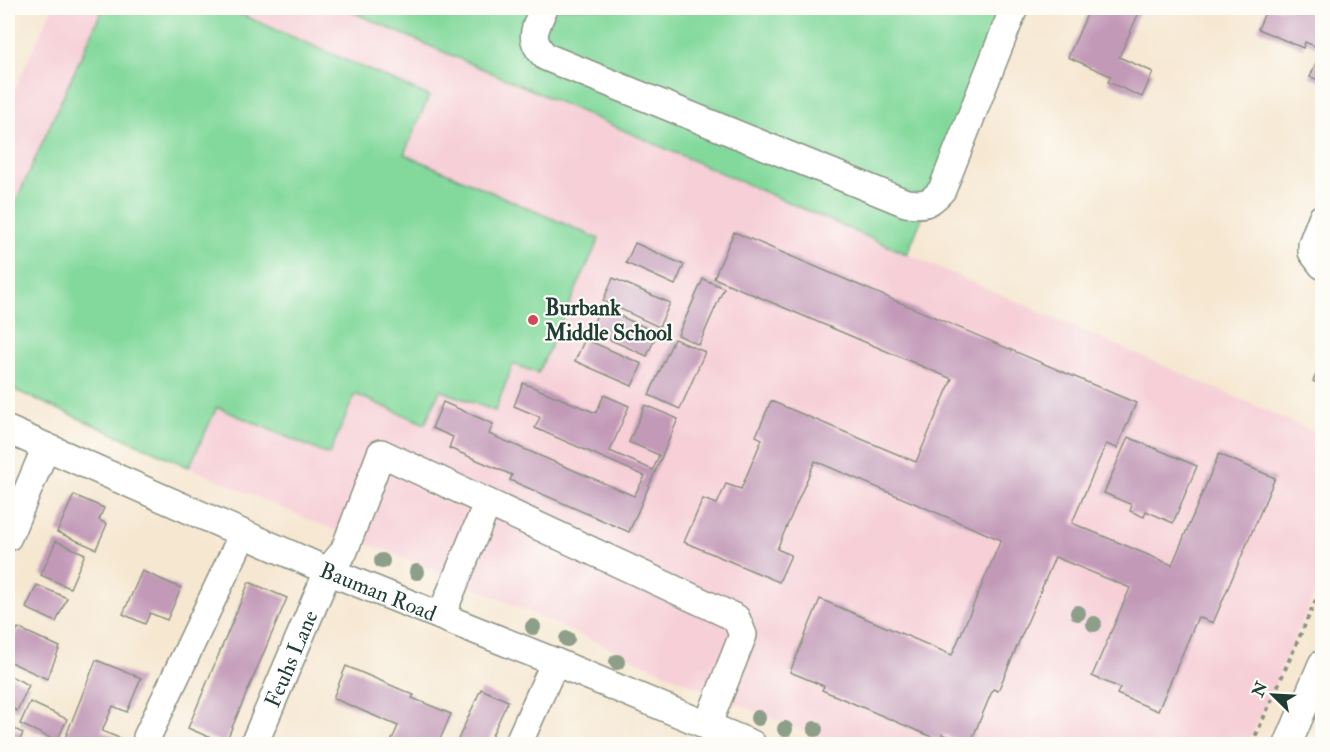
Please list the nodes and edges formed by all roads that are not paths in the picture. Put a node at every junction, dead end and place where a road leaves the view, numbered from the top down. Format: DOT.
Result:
graph roads {
  1 [pos="544,8"];
  2 [pos="1014,8"];
  3 [pos="1323,218"];
  4 [pos="1323,265"];
  5 [pos="8,430"];
  6 [pos="46,447"];
  7 [pos="487,504"];
  8 [pos="243,534"];
  9 [pos="8,537"];
  10 [pos="328,571"];
  11 [pos="441,616"];
  12 [pos="555,662"];
  13 [pos="1323,664"];
  14 [pos="718,735"];
  15 [pos="147,737"];
  16 [pos="254,744"];
  17 [pos="518,744"];
  18 [pos="752,744"];
  19 [pos="1288,744"];
  1 -- 2 [label="street"];
  3 -- 4 [label="street"];
  5 -- 6 [label="street, Bauman Road"];
  6 -- 8 [label="street, Bauman Road"];
  6 -- 9 [label="street"];
  7 -- 10 [label="street, Feuhs Lane"];
  7 -- 11 [label="street"];
  7 -- 14 [label="street"];
  8 -- 10 [label="street, Bauman Road"];
  8 -- 15 [label="street"];
  10 -- 11 [label="street, Bauman Road"];
  10 -- 16 [label="street, Feuhs Lane"];
  11 -- 12 [label="street, Bauman Road"];
  12 -- 14 [label="street, Bauman Road"];
  12 -- 17 [label="street"];
  13 -- 19 [label="street"];
  14 -- 18 [label="street, Bauman Road"];
}
